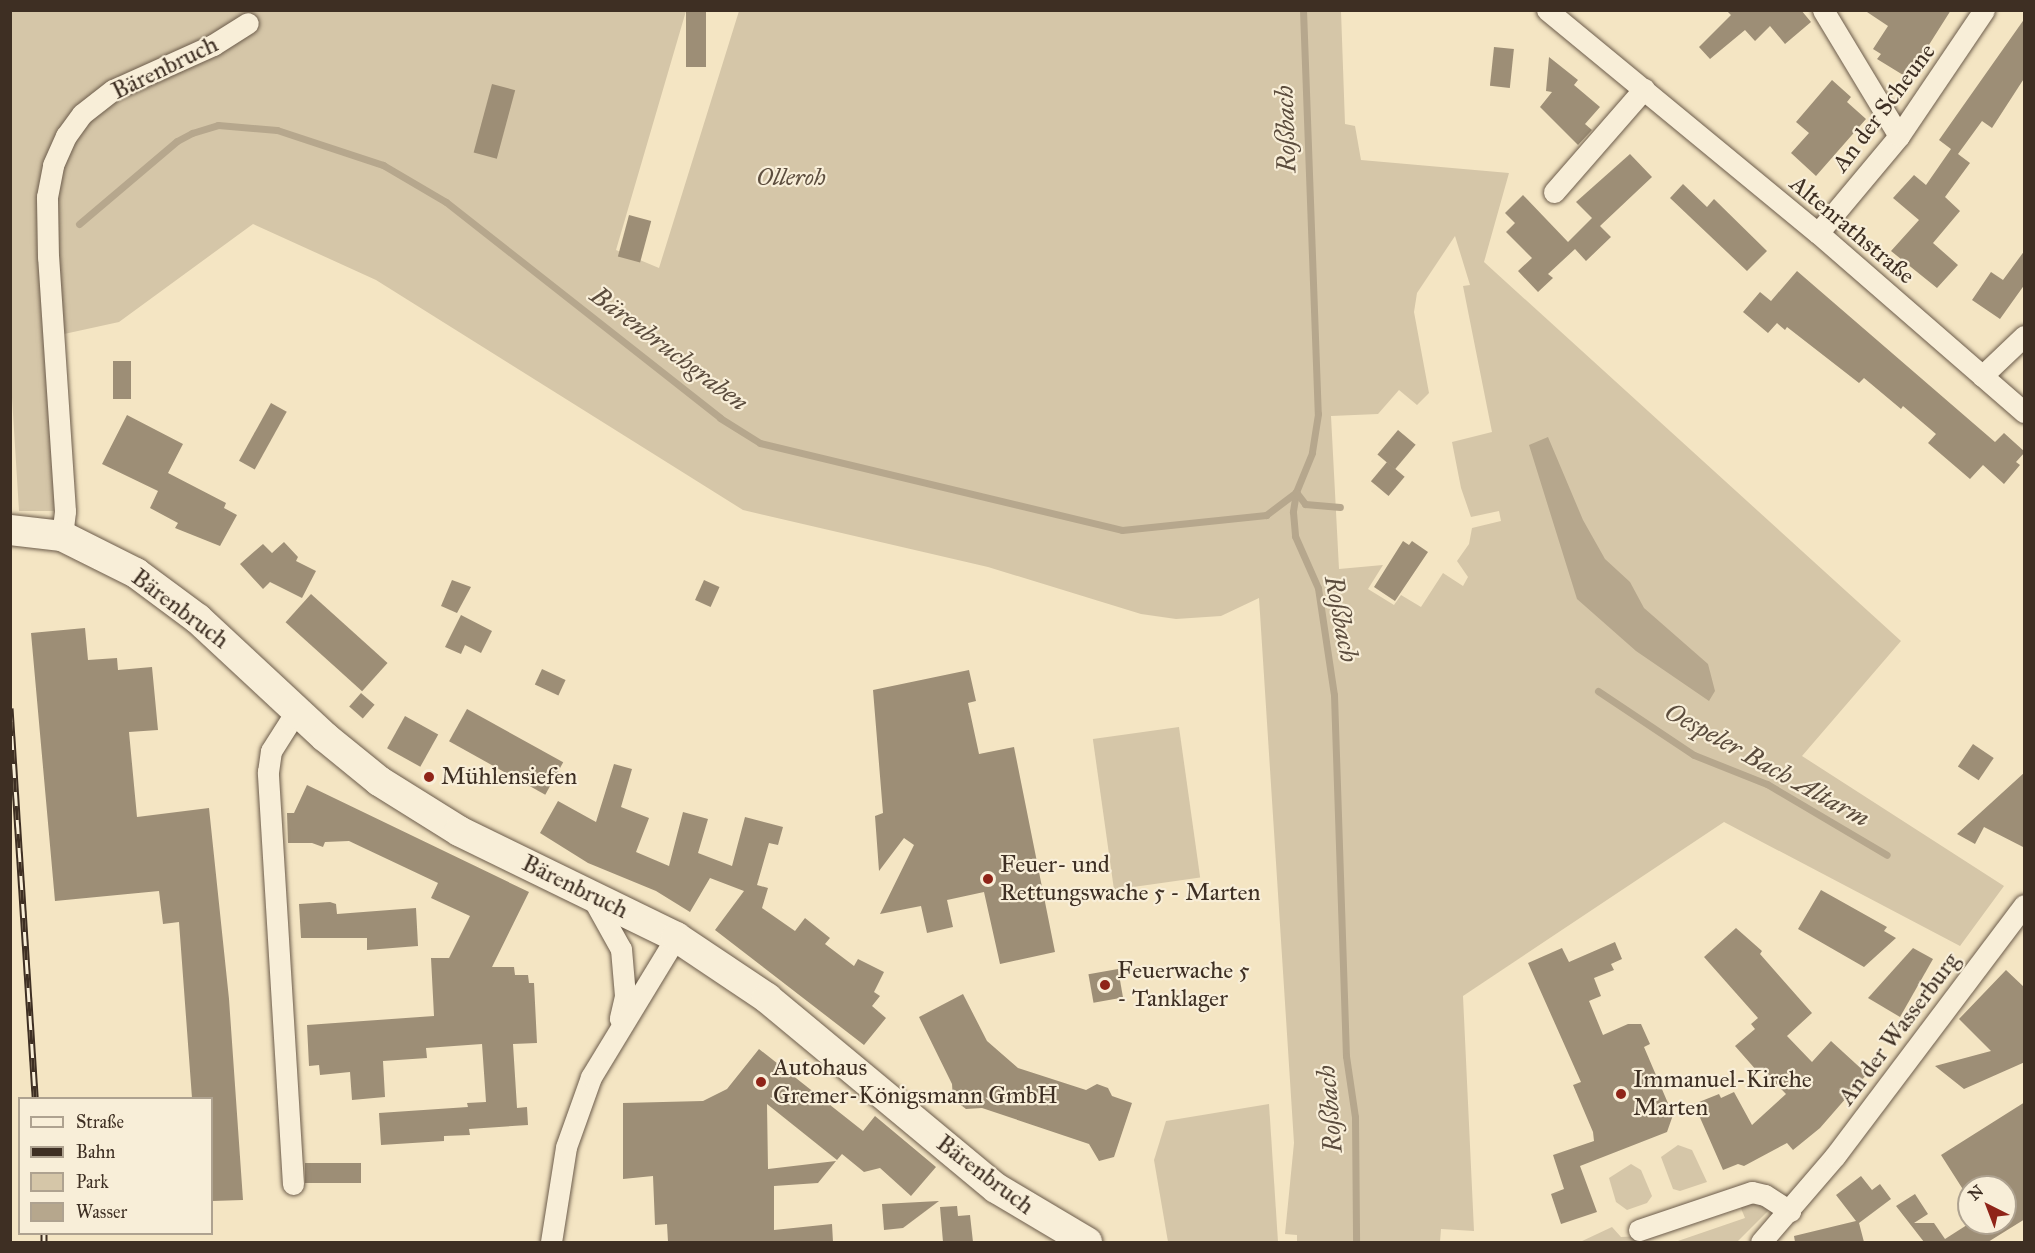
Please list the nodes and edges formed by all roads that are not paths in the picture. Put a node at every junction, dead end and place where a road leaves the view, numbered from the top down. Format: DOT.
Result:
graph roads {
  1 [pos="1547,10"];
  2 [pos="1823,10"];
  3 [pos="1984,10"];
  4 [pos="249,23"];
  5 [pos="1644,89"];
  6 [pos="1899,136"];
  7 [pos="1554,192"];
  8 [pos="1818,233"];
  9 [pos="2025,336"];
  10 [pos="1982,376"];
  11 [pos="2025,412"];
  12 [pos="10,530"];
  13 [pos="62,536"];
  14 [pos="297,710"];
  15 [pos="587,891"];
  16 [pos="2025,905"];
  17 [pos="676,937"];
  18 [pos="617,1031"];
  19 [pos="293,1184"];
  20 [pos="1790,1211"];
  21 [pos="1639,1230"];
  22 [pos="551,1242"];
  23 [pos="1087,1242"];
  24 [pos="1761,1242"];
  1 -- 5 [label="street, Altenrathstraße"];
  2 -- 6 [label="street"];
  3 -- 6 [label="street, An der Scheune"];
  4 -- 13 [label="street, Bärenbruch"];
  5 -- 7 [label="street"];
  5 -- 8 [label="street, Altenrathstraße"];
  6 -- 8 [label="street, An der Scheune"];
  8 -- 10 [label="street, Altenrathstraße"];
  9 -- 10 [label="street"];
  10 -- 11 [label="street, Altenrathstraße"];
  12 -- 13 [label="main road, Bärenbruch"];
  13 -- 14 [label="main road, Bärenbruch"];
  14 -- 15 [label="main road, Bärenbruch"];
  14 -- 19 [label="street"];
  15 -- 17 [label="main road, Bärenbruch"];
  15 -- 18 [label="street"];
  16 -- 20 [label="street, An der Wasserburg"];
  17 -- 18 [label="street"];
  17 -- 23 [label="main road, Bärenbruch"];
  18 -- 22 [label="street"];
  20 -- 21 [label="street"];
  20 -- 24 [label="street, An der Wasserburg"];
}
